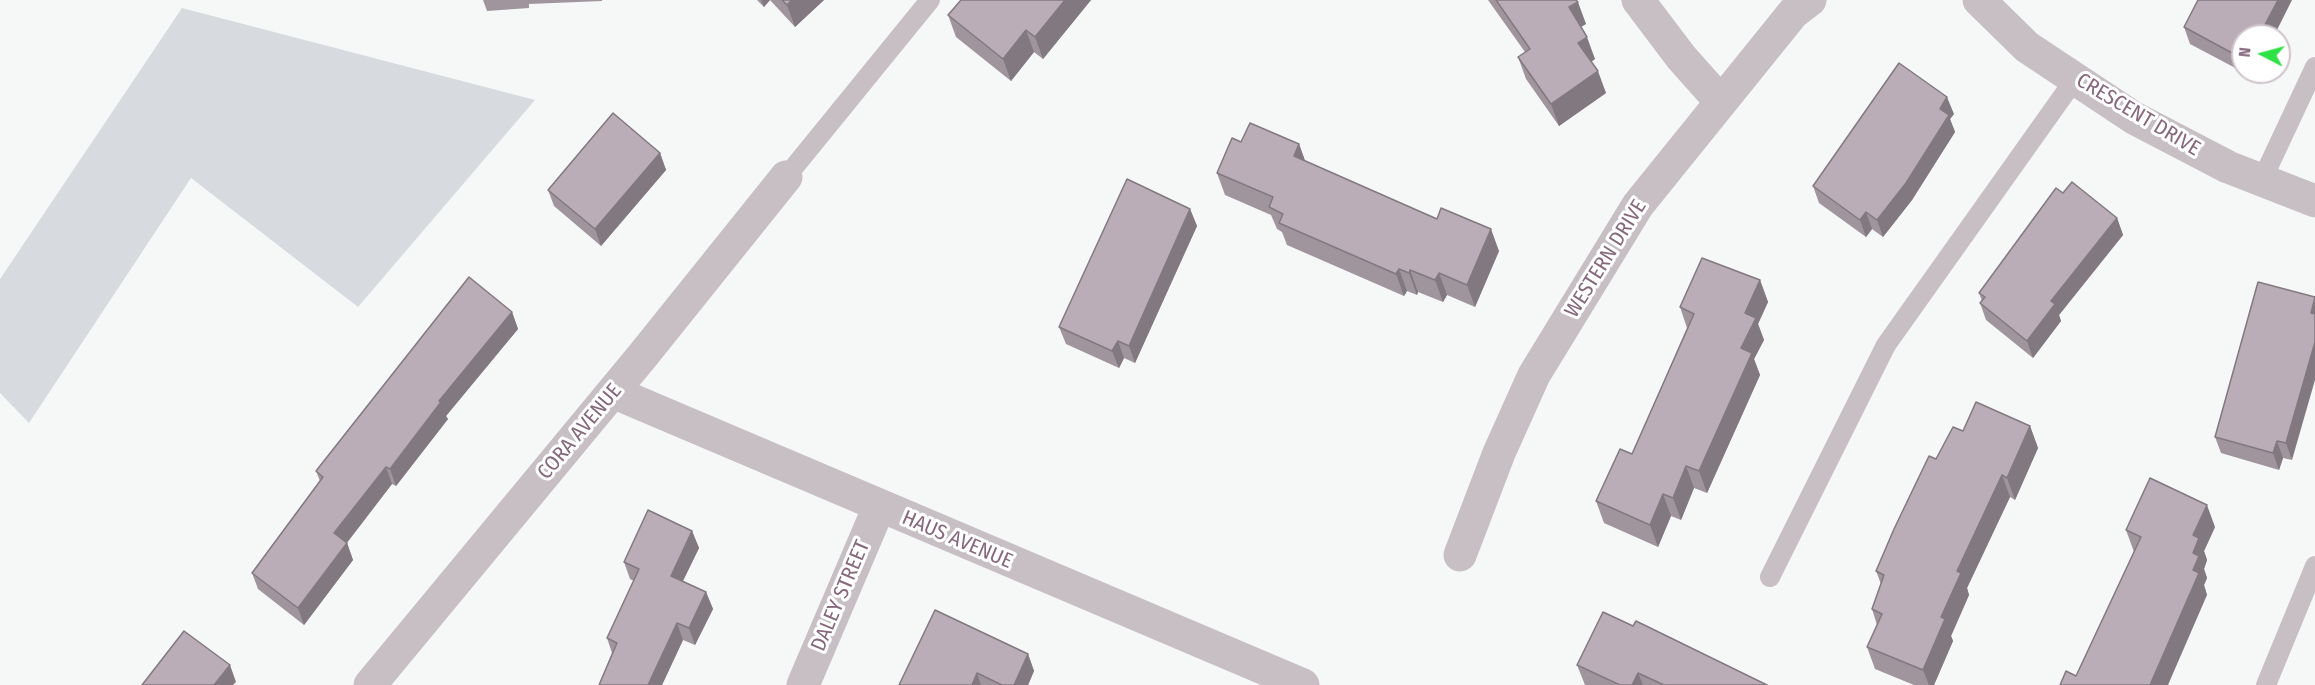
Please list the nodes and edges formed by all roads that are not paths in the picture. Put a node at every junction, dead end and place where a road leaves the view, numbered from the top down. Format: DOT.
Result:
graph roads {
  1 [pos="930,0"];
  2 [pos="1638,0"];
  3 [pos="1810,0"];
  4 [pos="1978,0"];
  5 [pos="2315,67"];
  6 [pos="2075,79"];
  7 [pos="1721,102"];
  8 [pos="786,177"];
  9 [pos="2262,180"];
  10 [pos="2315,201"];
  11 [pos="613,392"];
  12 [pos="879,507"];
  13 [pos="1460,555"];
  14 [pos="2315,566"];
  15 [pos="1770,577"];
  16 [pos="370,685"];
  17 [pos="803,685"];
  18 [pos="1303,685"];
  19 [pos="2266,685"];
  1 -- 8 [label="lane"];
  2 -- 7 [label="street"];
  3 -- 7 [label="street, WESTERN DRIVE"];
  4 -- 6 [label="street, CRESCENT DRIVE"];
  5 -- 9 [label="lane"];
  6 -- 9 [label="street, CRESCENT DRIVE"];
  6 -- 15 [label="lane"];
  7 -- 13 [label="street, WESTERN DRIVE"];
  8 -- 11 [label="street, CORA AVENUE"];
  9 -- 10 [label="street, CRESCENT DRIVE"];
  11 -- 12 [label="street, HAUS AVENUE"];
  11 -- 16 [label="street, CORA AVENUE"];
  12 -- 17 [label="street, DALEY STREET"];
  12 -- 18 [label="street, HAUS AVENUE"];
  14 -- 19 [label="lane"];
}
